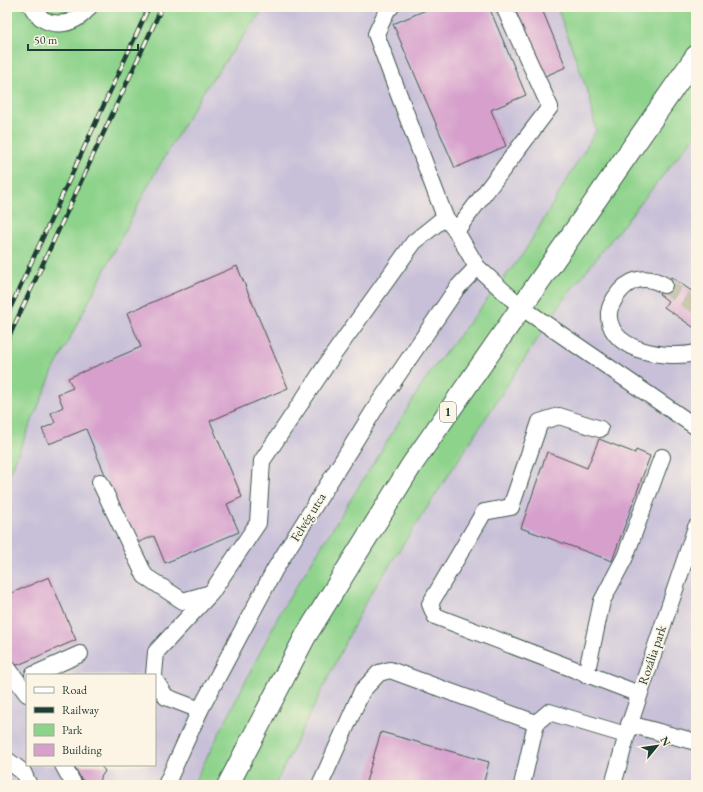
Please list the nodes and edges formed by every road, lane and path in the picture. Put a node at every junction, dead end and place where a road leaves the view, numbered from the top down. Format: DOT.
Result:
graph roads {
  1 [pos="32,7"];
  2 [pos="89,7"];
  3 [pos="391,7"];
  4 [pos="504,7"];
  5 [pos="696,56"];
  6 [pos="445,217"];
  7 [pos="456,231"];
  8 [pos="477,267"];
  9 [pos="664,285"];
  10 [pos="521,307"];
  11 [pos="696,353"];
  12 [pos="696,427"];
  13 [pos="600,429"];
  14 [pos="662,457"];
  15 [pos="100,482"];
  16 [pos="696,527"];
  17 [pos="211,593"];
  18 [pos="80,654"];
  19 [pos="7,667"];
  20 [pos="35,674"];
  21 [pos="154,674"];
  22 [pos="586,675"];
  23 [pos="156,682"];
  24 [pos="24,685"];
  25 [pos="639,694"];
  26 [pos="200,710"];
  27 [pos="536,723"];
  28 [pos="628,730"];
  29 [pos="696,742"];
  30 [pos="7,760"];
  31 [pos="64,766"];
  32 [pos="29,785"];
  33 [pos="74,785"];
  34 [pos="166,785"];
  35 [pos="228,785"];
  36 [pos="320,785"];
  37 [pos="522,785"];
  38 [pos="613,785"];
  1 -- 2 [label="lane"];
  3 -- 6 [label="lane"];
  4 -- 7 [label="lane"];
  5 -- 10 [label="main road, 1"];
  6 -- 7 [label="lane"];
  6 -- 17 [label="lane"];
  7 -- 8 [label="lane"];
  8 -- 10 [label="lane"];
  8 -- 26 [label="lane, Felvég utca"];
  9 -- 11 [label="lane"];
  10 -- 12 [label="lane"];
  10 -- 35 [label="main road, 1"];
  13 -- 22 [label="lane"];
  14 -- 22 [label="lane"];
  15 -- 17 [label="lane"];
  16 -- 25 [label="lane, Rozália park"];
  17 -- 21 [label="lane"];
  18 -- 20 [label="lane"];
  19 -- 24 [label="lane"];
  22 -- 25 [label="lane"];
  23 -- 26 [label="lane"];
  25 -- 28 [label="lane, Rozália park"];
  26 -- 34 [label="lane, Felvég utca"];
  27 -- 28 [label="lane"];
  27 -- 36 [label="lane"];
  27 -- 37 [label="lane"];
  28 -- 29 [label="lane"];
  28 -- 38 [label="lane, Rozália park"];
  30 -- 32 [label="lane"];
  31 -- 33 [label="lane"];
}
